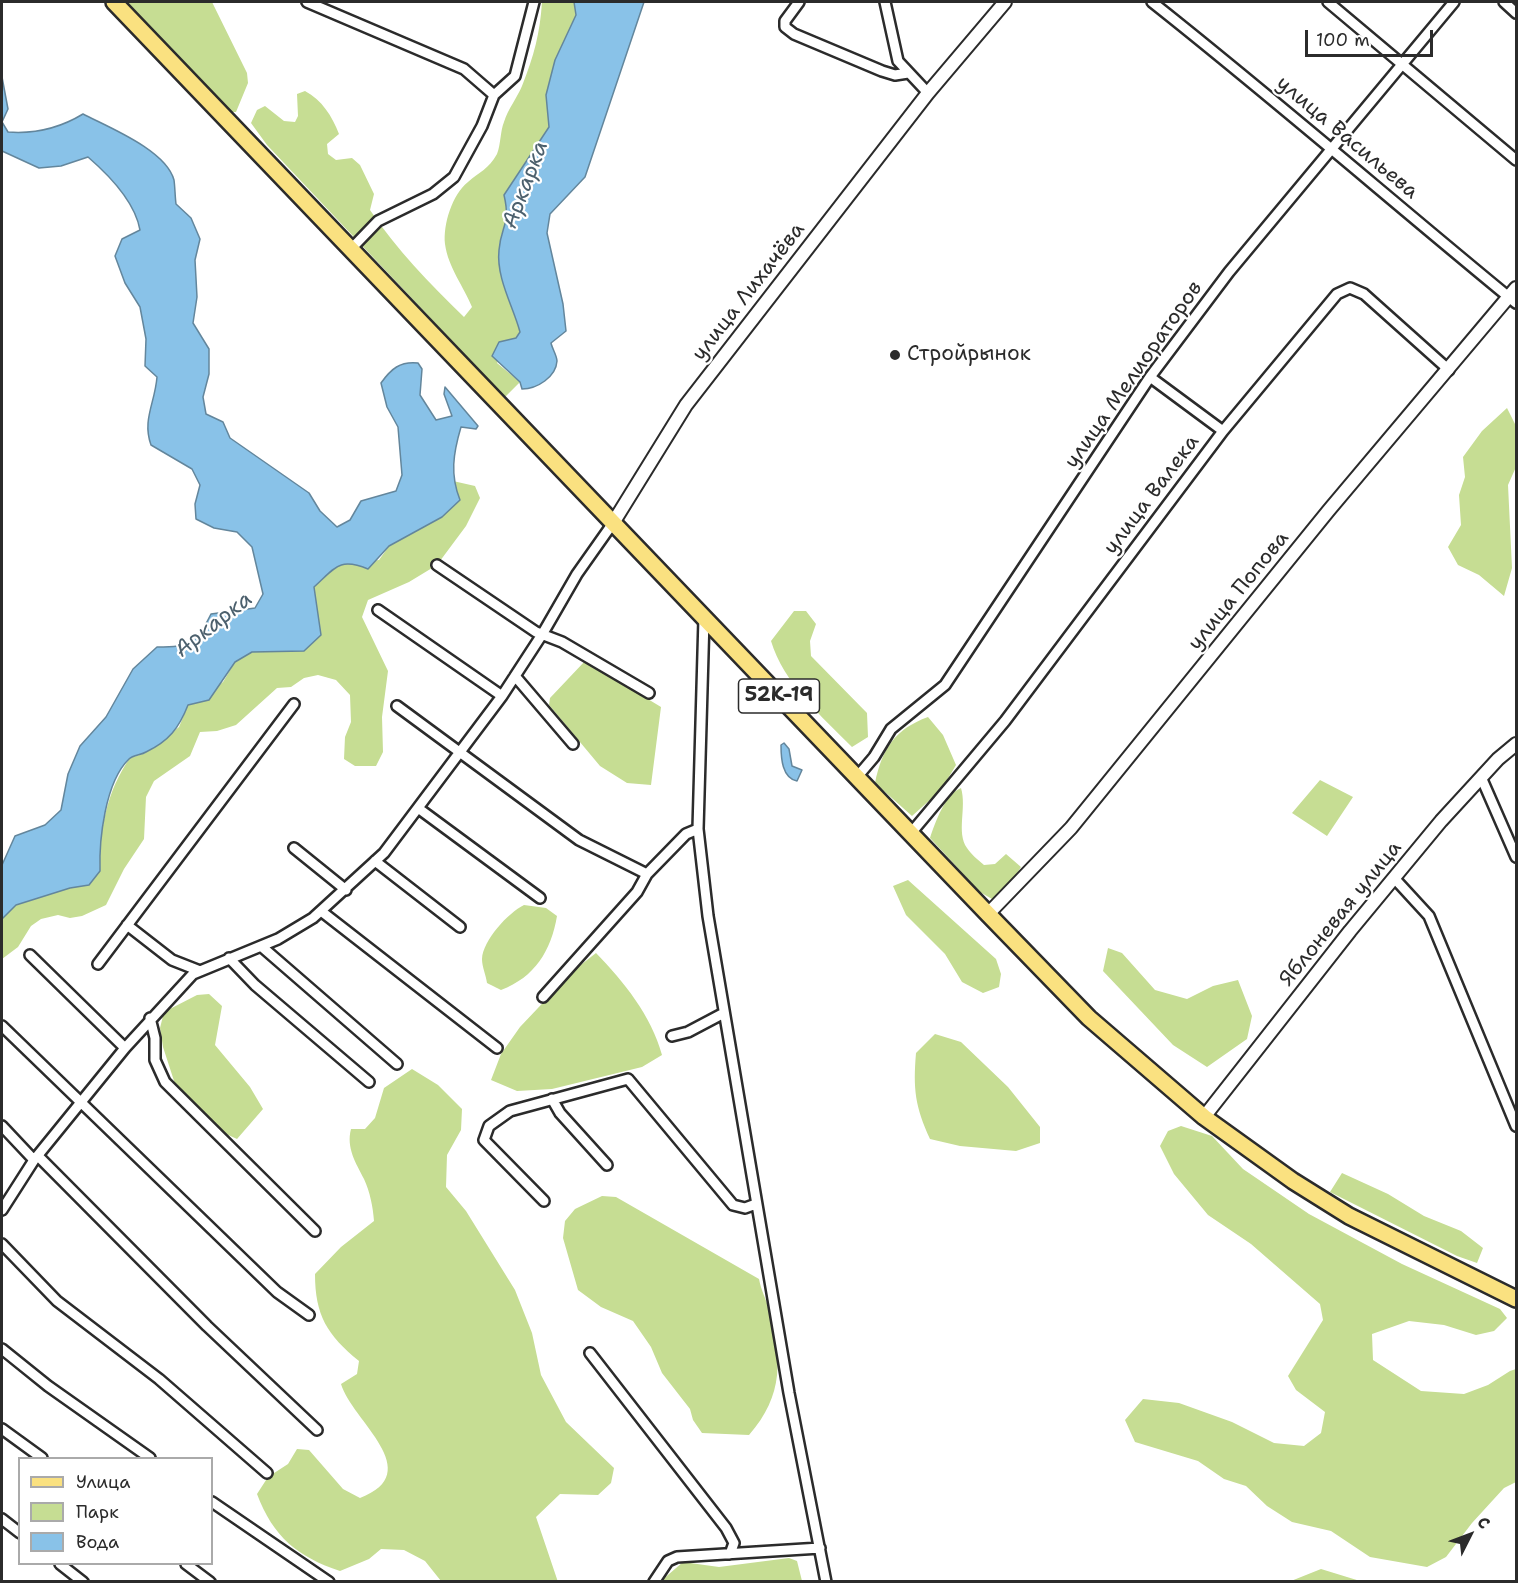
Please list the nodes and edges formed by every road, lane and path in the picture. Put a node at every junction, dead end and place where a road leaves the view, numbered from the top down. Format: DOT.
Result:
graph roads {
  1 [pos="114,2"];
  2 [pos="307,2"];
  3 [pos="534,2"];
  4 [pos="800,2"];
  5 [pos="885,2"];
  6 [pos="1005,2"];
  7 [pos="1152,2"];
  8 [pos="1328,2"];
  9 [pos="1454,2"];
  10 [pos="1504,2"];
  11 [pos="1516,14"];
  12 [pos="1401,64"];
  13 [pos="908,73"];
  14 [pos="928,93"];
  15 [pos="494,95"];
  16 [pos="1331,150"];
  17 [pos="1516,160"];
  18 [pos="351,249"];
  19 [pos="1514,296"];
  20 [pos="1449,370"];
  21 [pos="1150,377"];
  22 [pos="1223,431"];
  23 [pos="613,523"];
  24 [pos="437,565"];
  25 [pos="378,610"];
  26 [pos="704,618"];
  27 [pos="543,633"];
  28 [pos="515,676"];
  29 [pos="649,693"];
  30 [pos="502,696"];
  31 [pos="294,704"];
  32 [pos="397,706"];
  33 [pos="573,744"];
  34 [pos="1516,744"];
  35 [pos="461,752"];
  36 [pos="857,777"];
  37 [pos="1481,777"];
  38 [pos="418,808"];
  39 [pos="698,829"];
  40 [pos="911,833"];
  41 [pos="294,848"];
  42 [pos="1516,857"];
  43 [pos="375,861"];
  44 [pos="647,874"];
  45 [pos="1395,879"];
  46 [pos="346,890"];
  47 [pos="540,898"];
  48 [pos="321,911"];
  49 [pos="988,915"];
  50 [pos="127,925"];
  51 [pos="460,927"];
  52 [pos="261,946"];
  53 [pos="30,955"];
  54 [pos="229,958"];
  55 [pos="98,964"];
  56 [pos="200,971"];
  57 [pos="543,997"];
  58 [pos="724,1012"];
  59 [pos="150,1018"];
  60 [pos="2,1026"];
  61 [pos="672,1036"];
  62 [pos="126,1048"];
  63 [pos="498,1048"];
  64 [pos="397,1064"];
  65 [pos="369,1082"];
  66 [pos="552,1099"];
  67 [pos="82,1101"];
  68 [pos="1204,1117"];
  69 [pos="2,1126"];
  70 [pos="1516,1126"];
  71 [pos="36,1158"];
  72 [pos="608,1166"];
  73 [pos="544,1200"];
  74 [pos="756,1204"];
  75 [pos="2,1210"];
  76 [pos="315,1231"];
  77 [pos="2,1244"];
  78 [pos="1516,1299"];
  79 [pos="309,1315"];
  80 [pos="2,1349"];
  81 [pos="590,1353"];
  82 [pos="2,1430"];
  83 [pos="316,1430"];
  84 [pos="41,1457"];
  85 [pos="149,1457"];
  86 [pos="267,1473"];
  87 [pos="213,1503"];
  88 [pos="2,1519"];
  89 [pos="18,1531"];
  90 [pos="820,1548"];
  91 [pos="730,1554"];
  92 [pos="63,1565"];
  93 [pos="189,1565"];
  94 [pos="83,1581"];
  95 [pos="210,1581"];
  96 [pos="329,1581"];
  97 [pos="654,1581"];
  98 [pos="826,1581"];
  1 -- 18 [label="main road, 52К-19"];
  2 -- 15 [label="street"];
  3 -- 15 [label="street"];
  4 -- 13 [label="street"];
  5 -- 13 [label="street"];
  6 -- 14 [label="street, улица Лихачёва"];
  7 -- 16 [label="street, улица Васильева"];
  8 -- 12 [label="street"];
  9 -- 12 [label="street, улица Мелиораторов"];
  10 -- 11 [label="street"];
  12 -- 16 [label="street, улица Мелиораторов"];
  12 -- 17 [label="street"];
  13 -- 14 [label="street"];
  14 -- 23 [label="street, улица Лихачёва"];
  15 -- 18 [label="street"];
  16 -- 19 [label="street, улица Васильева"];
  16 -- 21 [label="street, улица Мелиораторов"];
  18 -- 23 [label="main road, 52К-19"];
  19 -- 20 [label="street, улица Попова"];
  20 -- 22 [label="street, улица Валека"];
  20 -- 49 [label="street, улица Попова"];
  21 -- 22 [label="street"];
  21 -- 36 [label="street, улица Мелиораторов"];
  22 -- 40 [label="street, улица Валека"];
  23 -- 26 [label="main road, 52К-19"];
  23 -- 27 [label="street"];
  24 -- 27 [label="street"];
  25 -- 30 [label="street"];
  26 -- 36 [label="main road, 52К-19"];
  26 -- 39 [label="street"];
  27 -- 28 [label="street"];
  27 -- 29 [label="street"];
  28 -- 30 [label="street"];
  28 -- 33 [label="street"];
  30 -- 35 [label="street"];
  31 -- 50 [label="street"];
  32 -- 35 [label="street"];
  34 -- 37 [label="street, Яблоневая улица"];
  35 -- 38 [label="street"];
  35 -- 44 [label="street"];
  36 -- 40 [label="main road, 52К-19"];
  37 -- 42 [label="street"];
  37 -- 45 [label="street, Яблоневая улица"];
  38 -- 43 [label="street"];
  38 -- 47 [label="street"];
  39 -- 44 [label="street"];
  39 -- 58 [label="street"];
  40 -- 49 [label="main road, 52К-19"];
  41 -- 46 [label="street"];
  43 -- 46 [label="street"];
  43 -- 51 [label="street"];
  44 -- 57 [label="street"];
  45 -- 68 [label="street, Яблоневая улица"];
  45 -- 70 [label="street"];
  46 -- 48 [label="street"];
  48 -- 52 [label="street"];
  48 -- 63 [label="street"];
  49 -- 68 [label="main road, 52К-19"];
  50 -- 55 [label="street"];
  50 -- 56 [label="street"];
  52 -- 54 [label="street"];
  52 -- 64 [label="street"];
  53 -- 62 [label="street"];
  54 -- 56 [label="street"];
  54 -- 65 [label="street"];
  56 -- 59 [label="street"];
  58 -- 61 [label="street"];
  58 -- 74 [label="street"];
  59 -- 62 [label="street"];
  59 -- 76 [label="street"];
  60 -- 67 [label="street"];
  62 -- 67 [label="street"];
  66 -- 72 [label="street"];
  66 -- 73 [label="street"];
  66 -- 74 [label="street"];
  67 -- 71 [label="street"];
  67 -- 79 [label="street"];
  68 -- 78 [label="main road, 52К-19"];
  69 -- 71 [label="street"];
  71 -- 75 [label="street"];
  71 -- 83 [label="street"];
  74 -- 90 [label="street"];
  77 -- 86 [label="street"];
  80 -- 85 [label="street"];
  81 -- 91 [label="street"];
  82 -- 84 [label="street"];
  87 -- 96 [label="street"];
  88 -- 89 [label="street"];
  90 -- 91 [label="street"];
  90 -- 98 [label="street"];
  91 -- 97 [label="street"];
  92 -- 94 [label="street"];
  93 -- 95 [label="street"];
}
